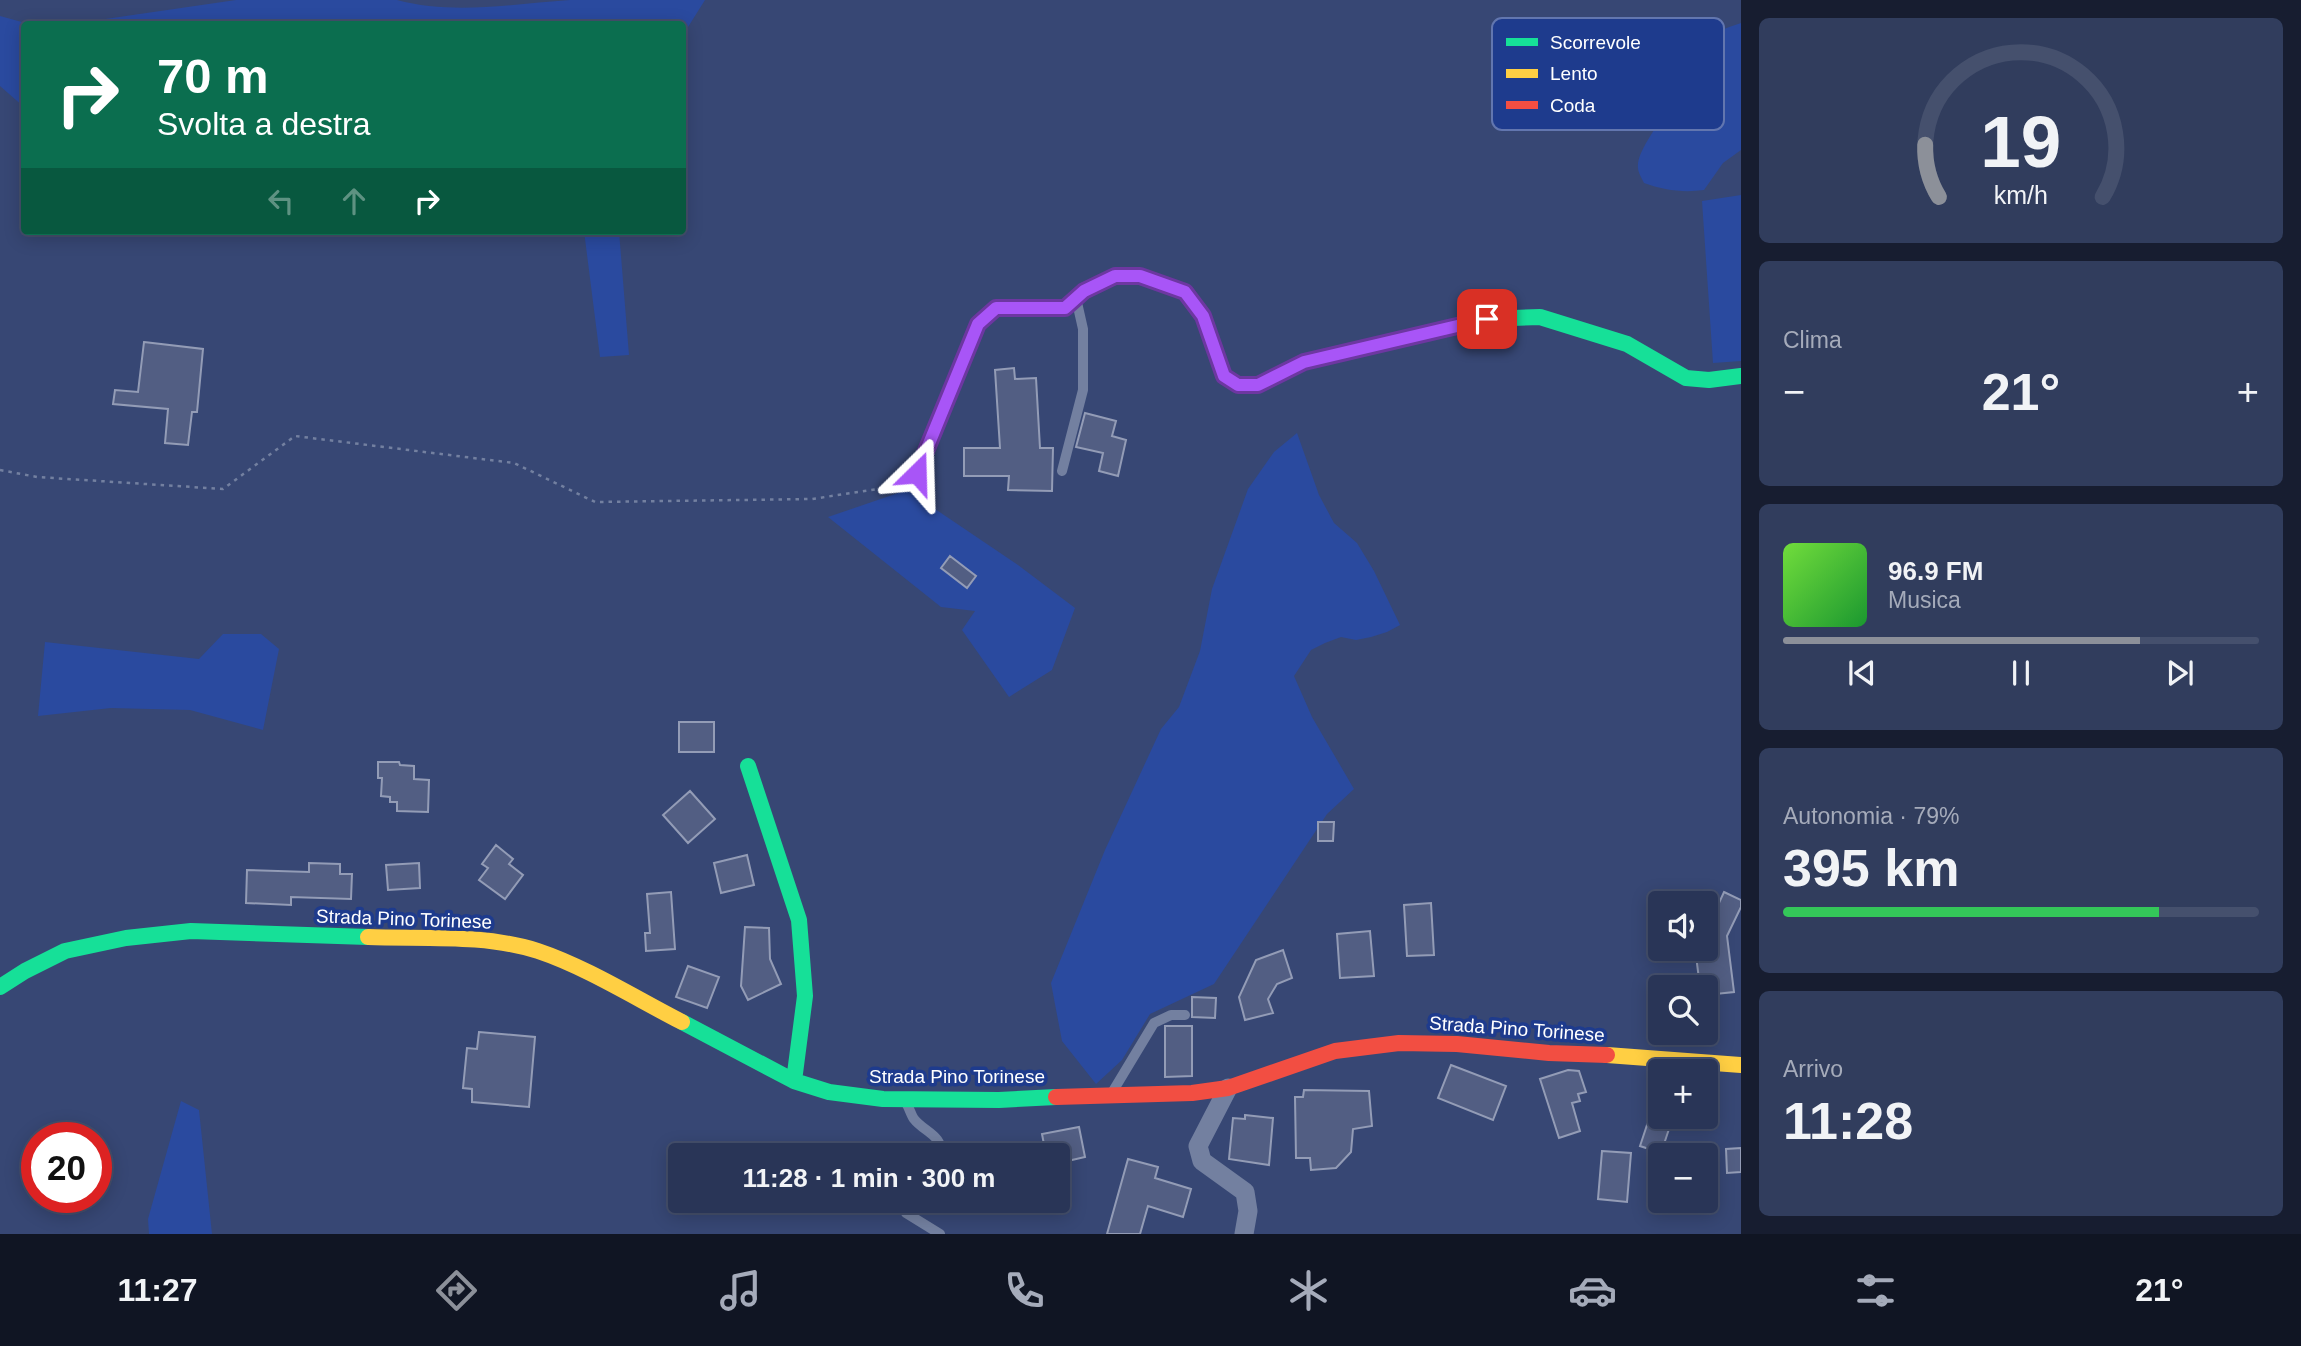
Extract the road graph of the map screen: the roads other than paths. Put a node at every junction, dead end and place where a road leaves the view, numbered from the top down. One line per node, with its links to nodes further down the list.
1 (1115, 276): 2 (lane); 3 (street)
2 (1076, 298): 4 (lane); 5 (lane)
3 (1741, 376)
4 (1062, 471)
5 (917, 473)
6 (748, 766): 10 (street)
7 (0, 987): 10 (street, Strada Pino Torinese)
8 (1185, 1015): 12 (lane)
9 (1741, 1065): 11 (street, Strada Pino Torinese)
10 (794, 1081): 13 (street, Strada Pino Torinese)
11 (1228, 1088): 12 (street, Strada Pino Torinese); 17 (street)
12 (1111, 1094): 13 (street, Strada Pino Torinese)
13 (905, 1099): 14 (lane)
14 (938, 1143)
15 (906, 1213): 16 (lane)
16 (940, 1234)
17 (1244, 1234)

